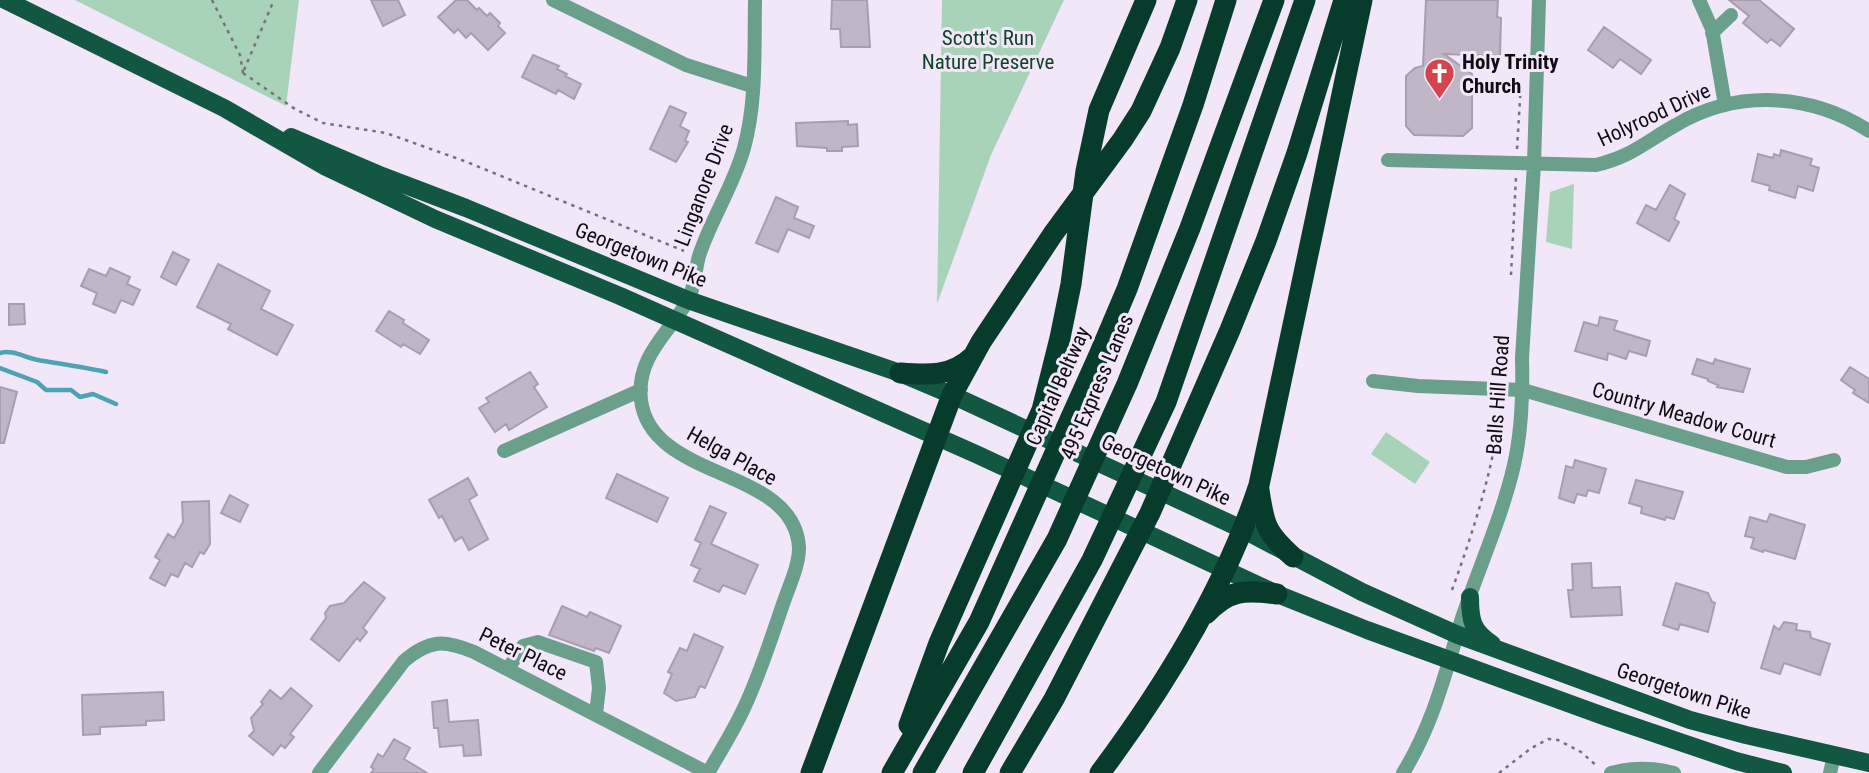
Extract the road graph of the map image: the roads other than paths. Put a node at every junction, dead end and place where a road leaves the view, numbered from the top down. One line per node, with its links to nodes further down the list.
1 (5, 0): 17 (main road, Georgetown Pike)
2 (553, 0): 15 (street)
3 (755, 0): 15 (street, Linganore Drive)
4 (1146, 0): 49 (highway)
5 (1187, 0): 23 (highway)
6 (1226, 0): 49 (highway, Capital Beltway)
7 (1275, 0): 50 (highway, 495 Express Lanes)
8 (1305, 0): 51 (highway)
9 (1344, 0): 52 (highway)
10 (1363, 0): 32 (highway)
11 (1539, 0): 20 (street, Balls Hill Road)
12 (1699, 0): 14 (street)
13 (1731, 15): 14 (street)
14 (1712, 33): 16 (street)
15 (752, 86): 21 (street, Linganore Drive)
16 (1724, 105): 18 (street, Holyrood Drive); 20 (street, Holyrood Drive)
17 (253, 124): 21 (main road, Georgetown Pike); 22 (main road, Georgetown Pike)
18 (1869, 131)
19 (1388, 160): 20 (street, Holyrood Drive)
20 (1534, 164): 27 (street, Balls Hill Road)
21 (688, 300): 22 (street, Helga Place); 24 (main road, Georgetown Pike)
22 (674, 320): 26 (street, Helga Place); 29 (main road, Georgetown Pike)
23 (974, 356): 24 (highway); 28 (highway)
24 (900, 373): 28 (main road, Georgetown Pike)
25 (1373, 381): 27 (street, Country Meadow Court)
26 (641, 390): 30 (street); 47 (street, Helga Place)
27 (1522, 390): 31 (street, Country Meadow Court); 37 (street, Balls Hill Road)
28 (952, 395): 29 (highway); 33 (main road, Georgetown Pike)
29 (937, 437): 35 (main road, Georgetown Pike); 48 (highway)
30 (504, 451)
31 (1835, 460)
32 (1258, 485): 33 (highway); 34 (highway)
33 (1244, 530): 34 (main road, Georgetown Pike); 35 (highway)
34 (1293, 557): 39 (main road, Georgetown Pike)
35 (1224, 569): 36 (main road, Georgetown Pike); 38 (highway)
36 (1277, 594): 38 (highway); 41 (main road, Georgetown Pike)
37 (1470, 597): 39 (street, Balls Hill Road); 40 (main road)
38 (1195, 626): 53 (highway)
39 (1458, 635): 40 (main road, Georgetown Pike); 41 (street, Balls Hill Road)
40 (1509, 655): 45 (main road, Georgetown Pike)
41 (1450, 661): 54 (street, Balls Hill Road); 57 (main road, Georgetown Pike)
42 (508, 669): 43 (street, Peter Place); 43 (street); 46 (street, Peter Place)
43 (596, 714): 47 (street, Peter Place)
44 (1869, 763): 45 (main road, Georgetown Pike)
45 (1832, 764)
46 (320, 773)
47 (708, 773)
48 (811, 773)
49 (892, 773)
50 (923, 773)
51 (973, 773)
52 (1010, 773)
53 (1100, 773)
54 (1403, 773)
55 (1611, 773): 56 (street)
56 (1674, 773)
57 (1783, 773)

